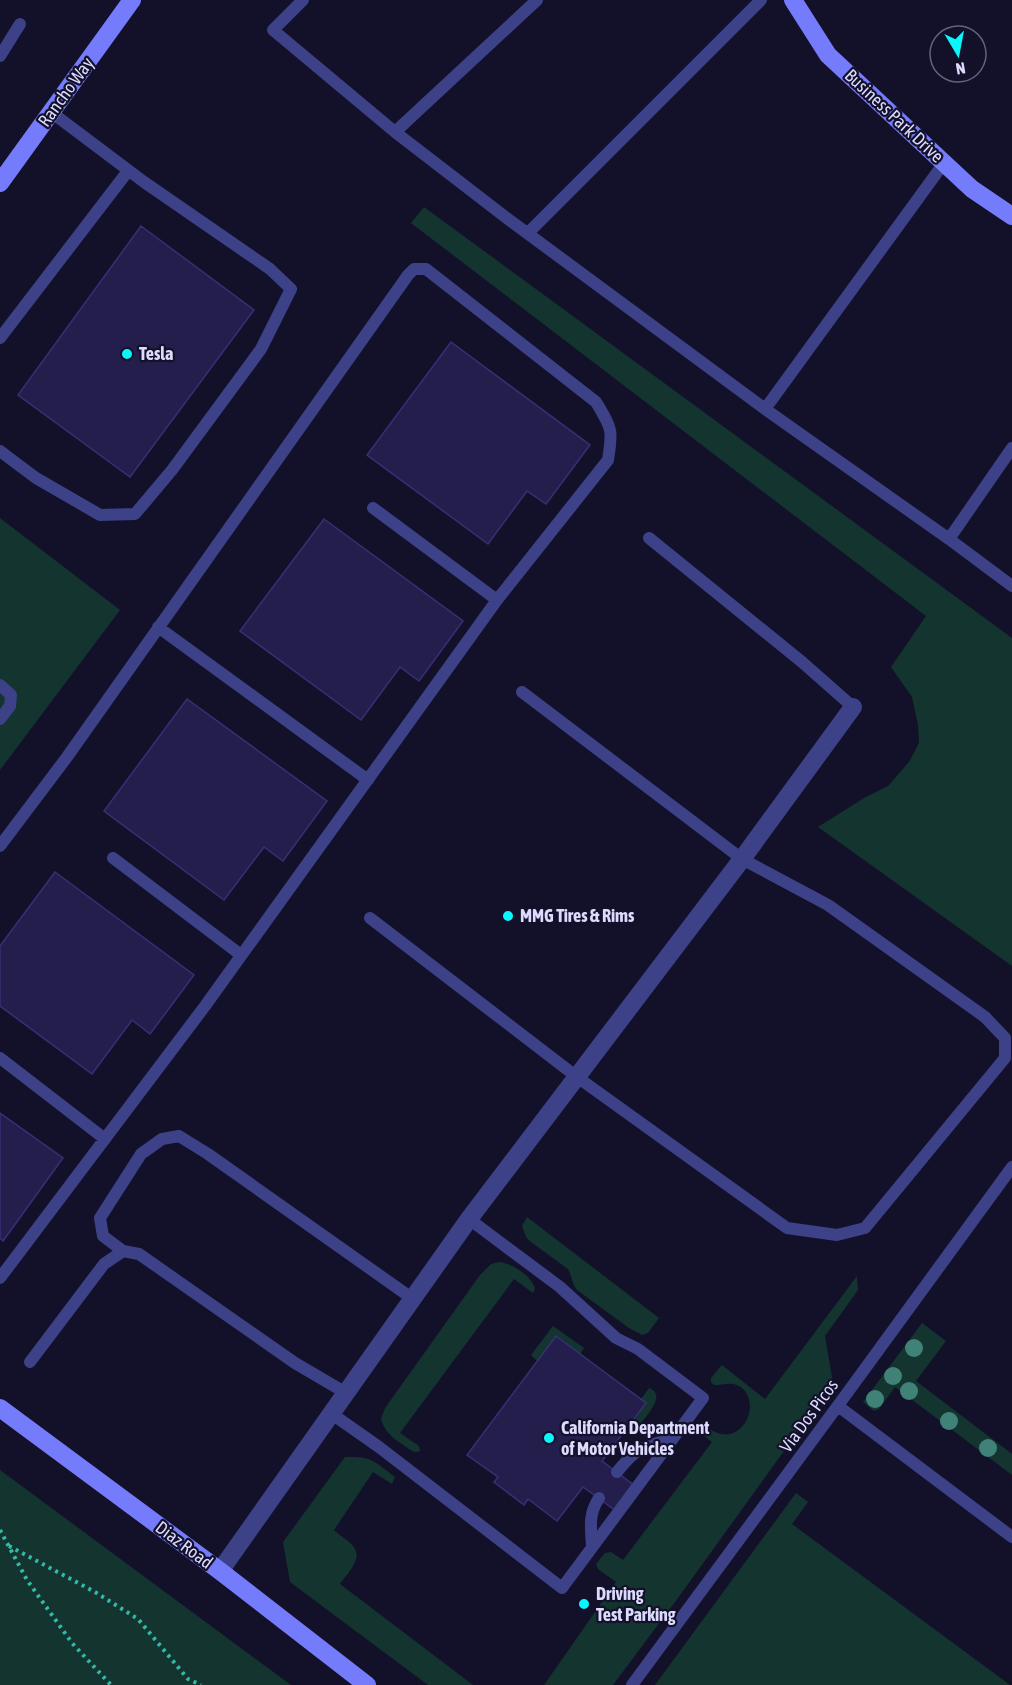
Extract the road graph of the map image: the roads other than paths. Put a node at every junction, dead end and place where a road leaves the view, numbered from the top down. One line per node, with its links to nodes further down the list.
1 (132, 0): 8 (street, Rancho Way)
2 (303, 0): 9 (lane)
3 (537, 0): 9 (lane)
4 (761, 0): 14 (lane)
5 (793, 0): 10 (street, Business Park Drive)
6 (20, 24): 7 (lane)
7 (0, 56)
8 (51, 112): 11 (lane); 12 (street, Rancho Way)
9 (394, 132): 14 (lane)
10 (944, 164): 13 (street, Business Park Drive); 16 (lane)
11 (128, 171): 15 (lane); 18 (lane)
12 (0, 183)
13 (1012, 216)
14 (528, 233): 16 (lane)
15 (0, 338)
16 (765, 409): 21 (lane)
17 (1012, 448): 21 (lane)
18 (0, 451)
19 (373, 508): 23 (lane)
20 (649, 538): 27 (lane)
21 (949, 539): 22 (lane)
22 (1012, 586)
23 (497, 600): 24 (lane); 29 (lane)
24 (158, 627): 29 (lane); 30 (lane)
25 (0, 685): 28 (lane)
26 (522, 692): 32 (lane)
27 (853, 707): 32 (street)
28 (0, 719)
29 (368, 780): 34 (lane)
30 (0, 846)
31 (113, 858): 34 (lane)
32 (742, 859): 36 (street); 36 (lane)
33 (370, 918): 36 (lane)
34 (241, 955): 37 (lane)
35 (0, 1058): 37 (lane)
36 (577, 1077): 39 (street)
37 (105, 1139): 41 (lane)
38 (1012, 1167): 45 (lane, Via Dos Picos)
39 (470, 1219): 42 (street); 48 (lane)
40 (123, 1251): 42 (lane); 43 (lane); 44 (lane)
41 (0, 1278)
42 (413, 1299): 44 (street)
43 (30, 1362)
44 (346, 1393): 47 (street)
45 (838, 1406): 51 (lane); 55 (lane, Via Dos Picos)
46 (0, 1408): 53 (street, Diaz Road)
47 (332, 1414): 52 (lane); 53 (street)
48 (672, 1439): 49 (lane); 52 (lane)
49 (617, 1472)
50 (598, 1498): 52 (lane)
51 (1012, 1537)
52 (592, 1546)
53 (220, 1571): 54 (street, Diaz Road)
54 (367, 1685)
55 (632, 1685)

